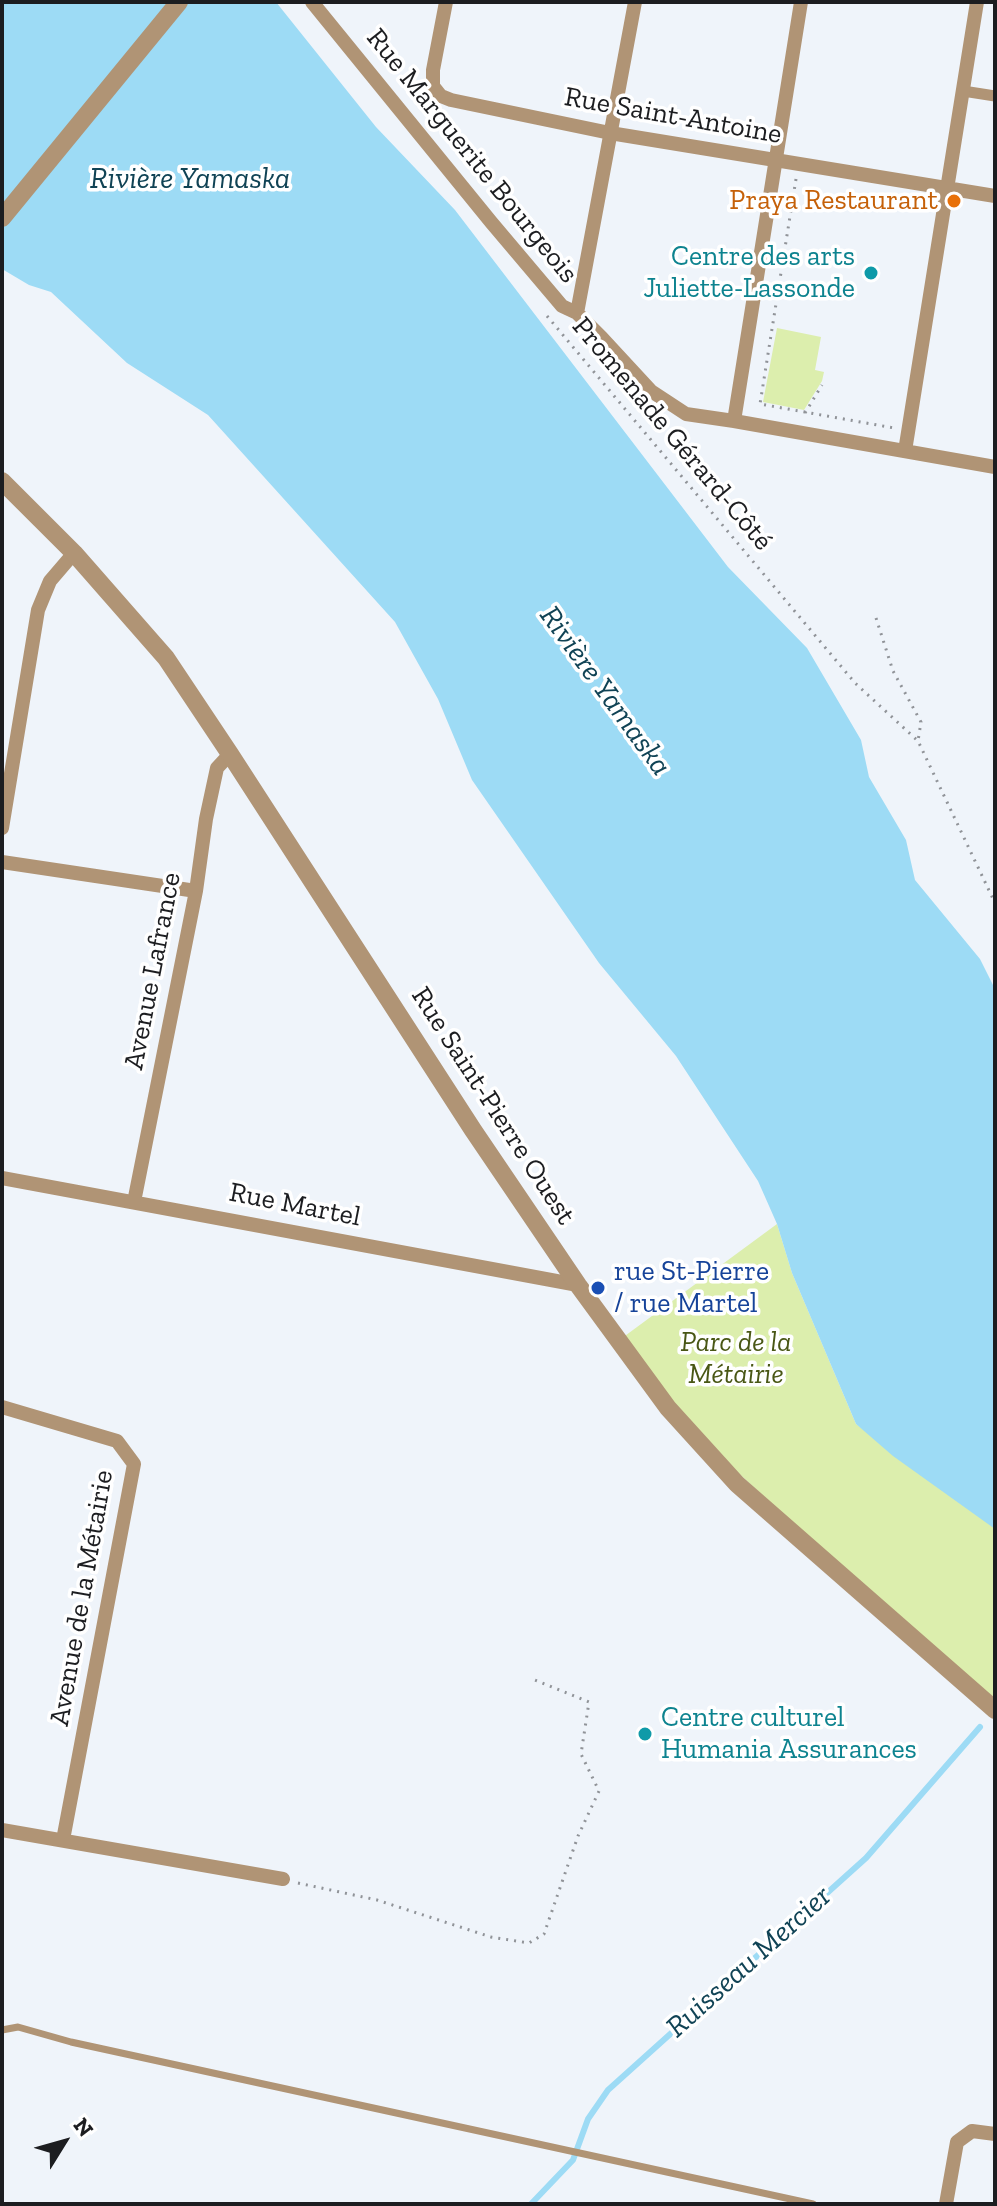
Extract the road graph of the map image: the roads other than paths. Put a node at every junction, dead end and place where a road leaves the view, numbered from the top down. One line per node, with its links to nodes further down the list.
1 (179, 2): 13 (street)
2 (312, 2): 14 (street, Rue Marguerite Bourgeois)
3 (446, 2): 9 (street, Rue Saint-Antoine)
4 (635, 2): 9 (street)
5 (801, 2): 10 (street)
6 (977, 2): 7 (street)
7 (963, 91): 8 (street); 11 (street)
8 (995, 96)
9 (610, 133): 10 (street, Rue Saint-Antoine); 14 (street)
10 (776, 160): 11 (street, Rue Saint-Antoine); 15 (street)
11 (947, 188): 12 (street, Rue Saint-Antoine); 16 (street)
12 (995, 196)
13 (2, 218)
14 (577, 313): 15 (street, Rue Marguerite Bourgeois)
15 (734, 421): 16 (street, Rue Marguerite Bourgeois)
16 (905, 451): 17 (street, Rue Marguerite Bourgeois)
17 (995, 467)
18 (2, 481): 19 (street, Rue Saint-Pierre Ouest)
19 (74, 553): 20 (street, Rue Saint-Pierre Ouest); 21 (street)
20 (230, 754): 23 (street, Avenue Lafrance); 26 (street, Rue Saint-Pierre Ouest)
21 (2, 828)
22 (2, 862): 23 (street)
23 (196, 891): 25 (street, Avenue Lafrance)
24 (2, 1178): 25 (street, Rue Martel)
25 (134, 1202): 26 (street, Rue Martel)
26 (578, 1285): 28 (street, Rue Saint-Pierre Ouest)
27 (2, 1407): 30 (street, Avenue de la Métairie)
28 (995, 1710)
29 (2, 1830): 30 (street)
30 (63, 1840): 31 (street)
31 (283, 1879)
32 (2, 2030): 34 (lane)
33 (995, 2134): 35 (street)
34 (813, 2204)
35 (946, 2204)

